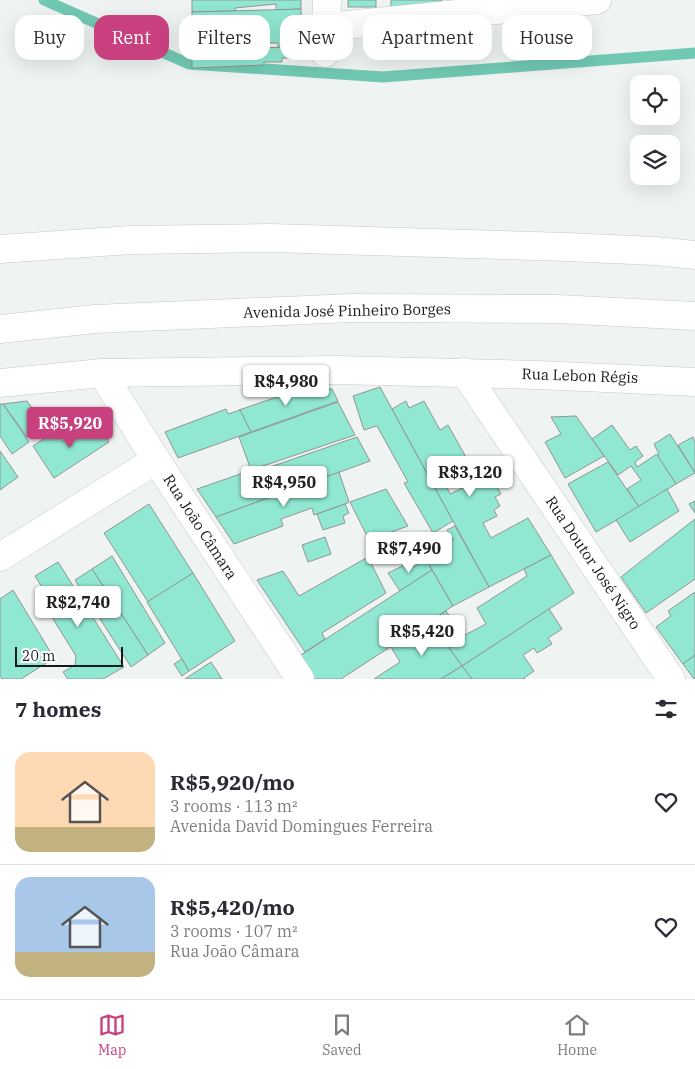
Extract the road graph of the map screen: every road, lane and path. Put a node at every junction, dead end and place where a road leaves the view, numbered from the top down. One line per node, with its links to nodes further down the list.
1 (327, 0): 2 (street)
2 (597, 0)
3 (0, 248): 4 (street)
4 (695, 255)
5 (695, 316): 6 (street, Avenida José Pinheiro Borges)
6 (0, 329)
7 (464, 372): 8 (street, Rua Lebon Régis); 9 (street, Rua Lebon Régis); 14 (street, Rua Doutor José Nigro)
8 (102, 373): 10 (street, Rua Lebon Régis); 11 (street, Rua João Câmara)
9 (695, 382)
10 (0, 383)
11 (156, 460): 12 (street); 13 (street, Rua João Câmara)
12 (0, 557)
13 (300, 679)
14 (671, 679)

